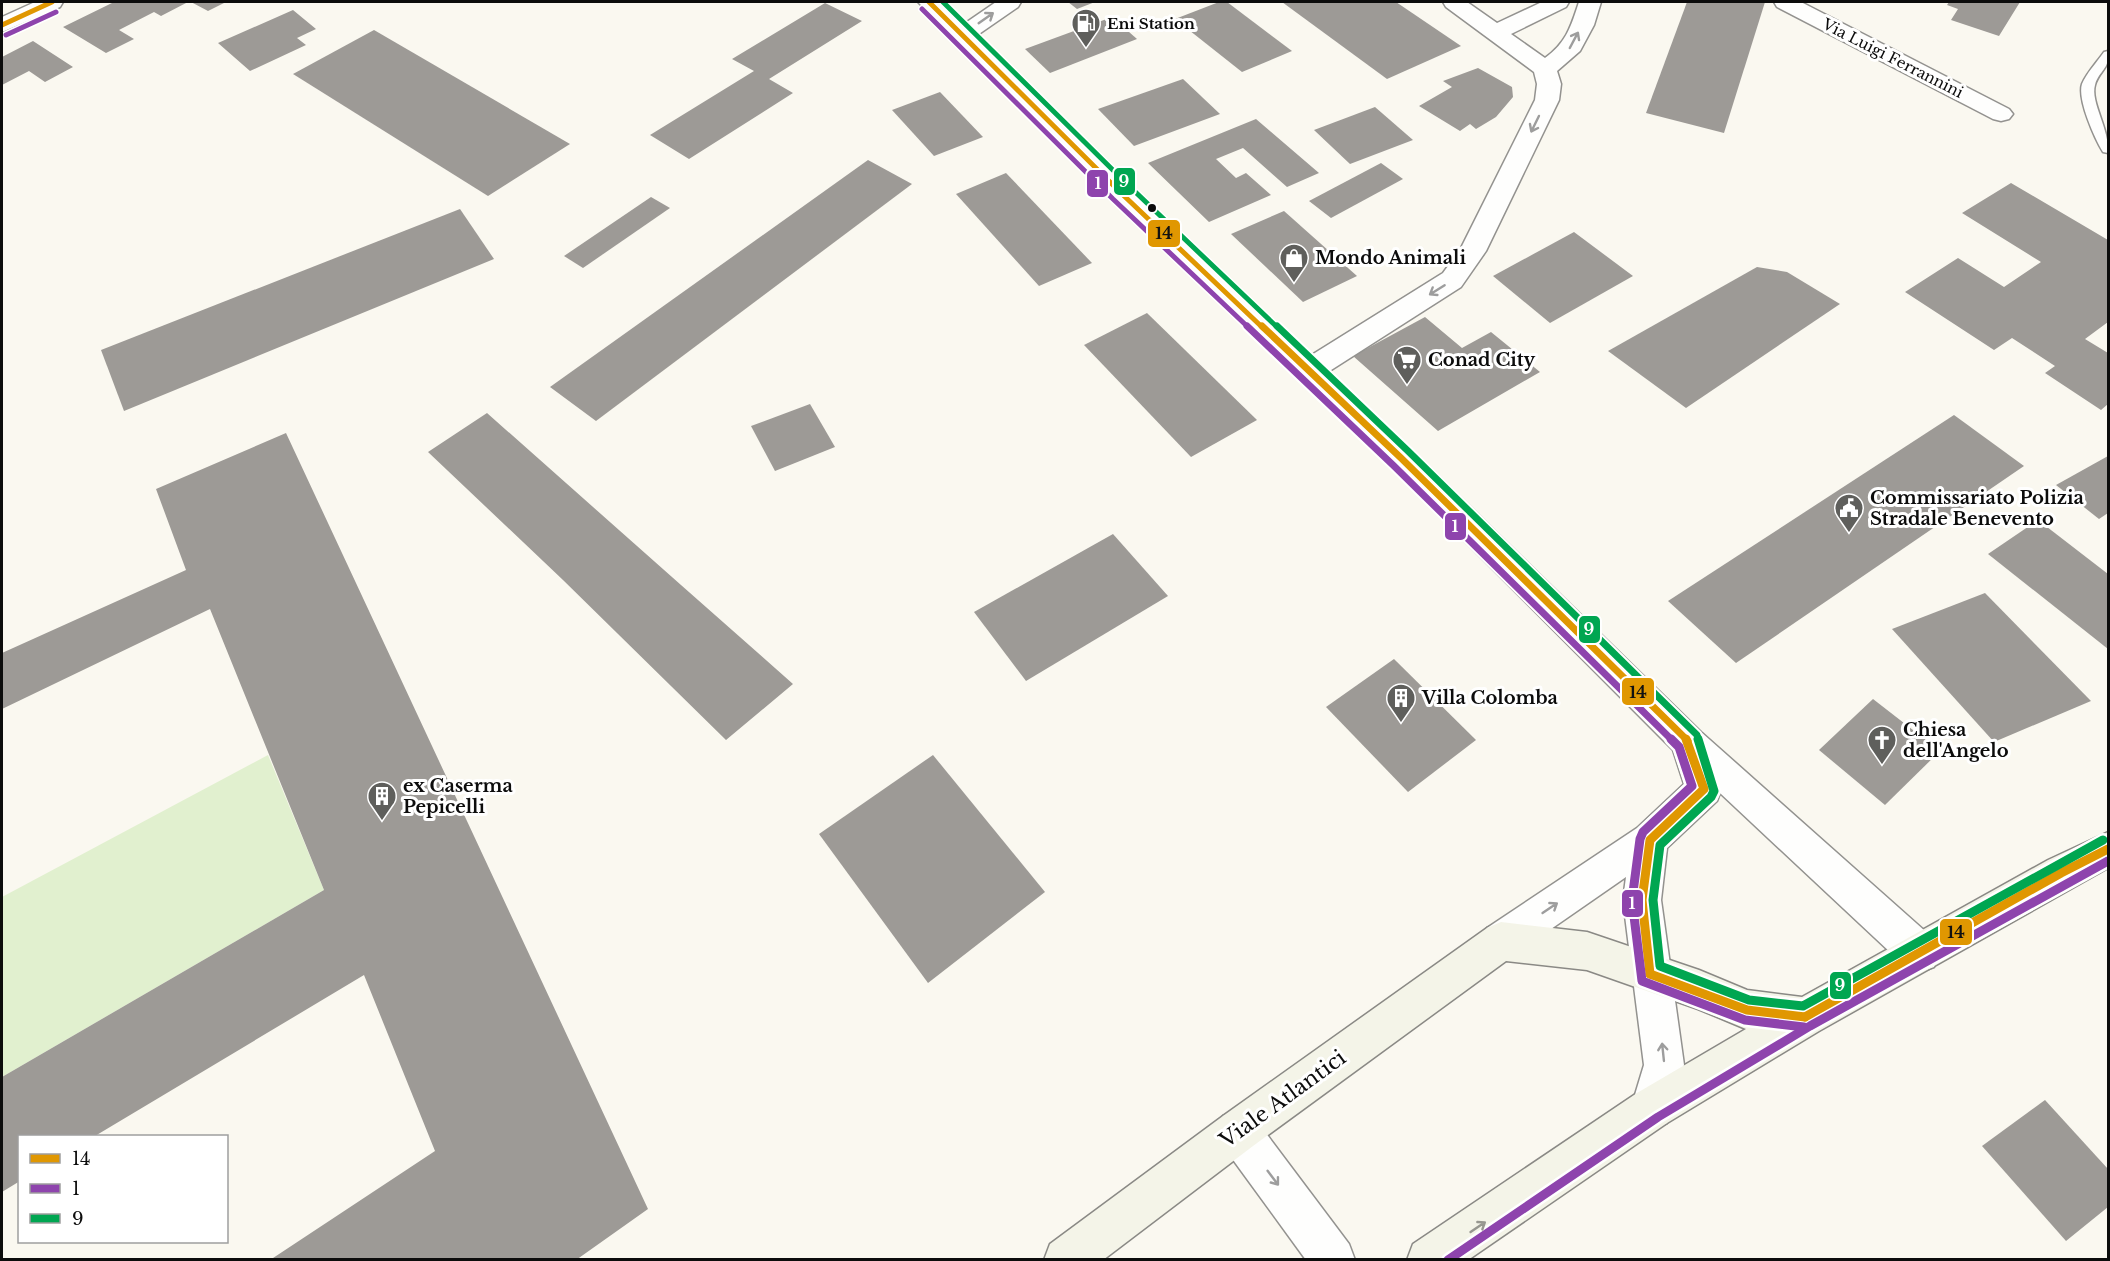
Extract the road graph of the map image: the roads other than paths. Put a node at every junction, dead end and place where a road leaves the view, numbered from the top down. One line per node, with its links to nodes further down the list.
1 (52, 2): 8 (street)
2 (929, 2): 10 (street)
3 (1010, 2): 10 (street, one-way to 3)
4 (1454, 2): 9 (street)
5 (1558, 2): 9 (street)
6 (1590, 2): 12 (street, one-way to 6)
7 (1785, 2): 13 (street, Via Luigi Ferrannini)
8 (2, 25)
9 (1497, 32): 12 (street)
10 (962, 35): 15 (street)
11 (2109, 55): 14 (lane)
12 (1545, 69): 15 (street, one-way to 15)
13 (2001, 114)
14 (2109, 149)
15 (1309, 370): 16 (street)
16 (1688, 741): 17 (street, Viale Atlantici); 20 (street)
17 (1650, 840): 19 (street, Viale Atlantici, one-way to 17); 21 (street)
18 (2109, 849): 20 (street)
19 (1501, 941): 21 (street); 24 (street, Viale Atlantici)
20 (1920, 953): 22 (street)
21 (1650, 974): 22 (street); 23 (street, one-way to 21)
22 (1805, 1017): 23 (street)
23 (1652, 1108): 27 (street, one-way to 23)
24 (1238, 1131): 25 (street, Viale Atlantici); 26 (street, one-way to 26)
25 (1066, 1260)
26 (1334, 1260)
27 (1429, 1260)

